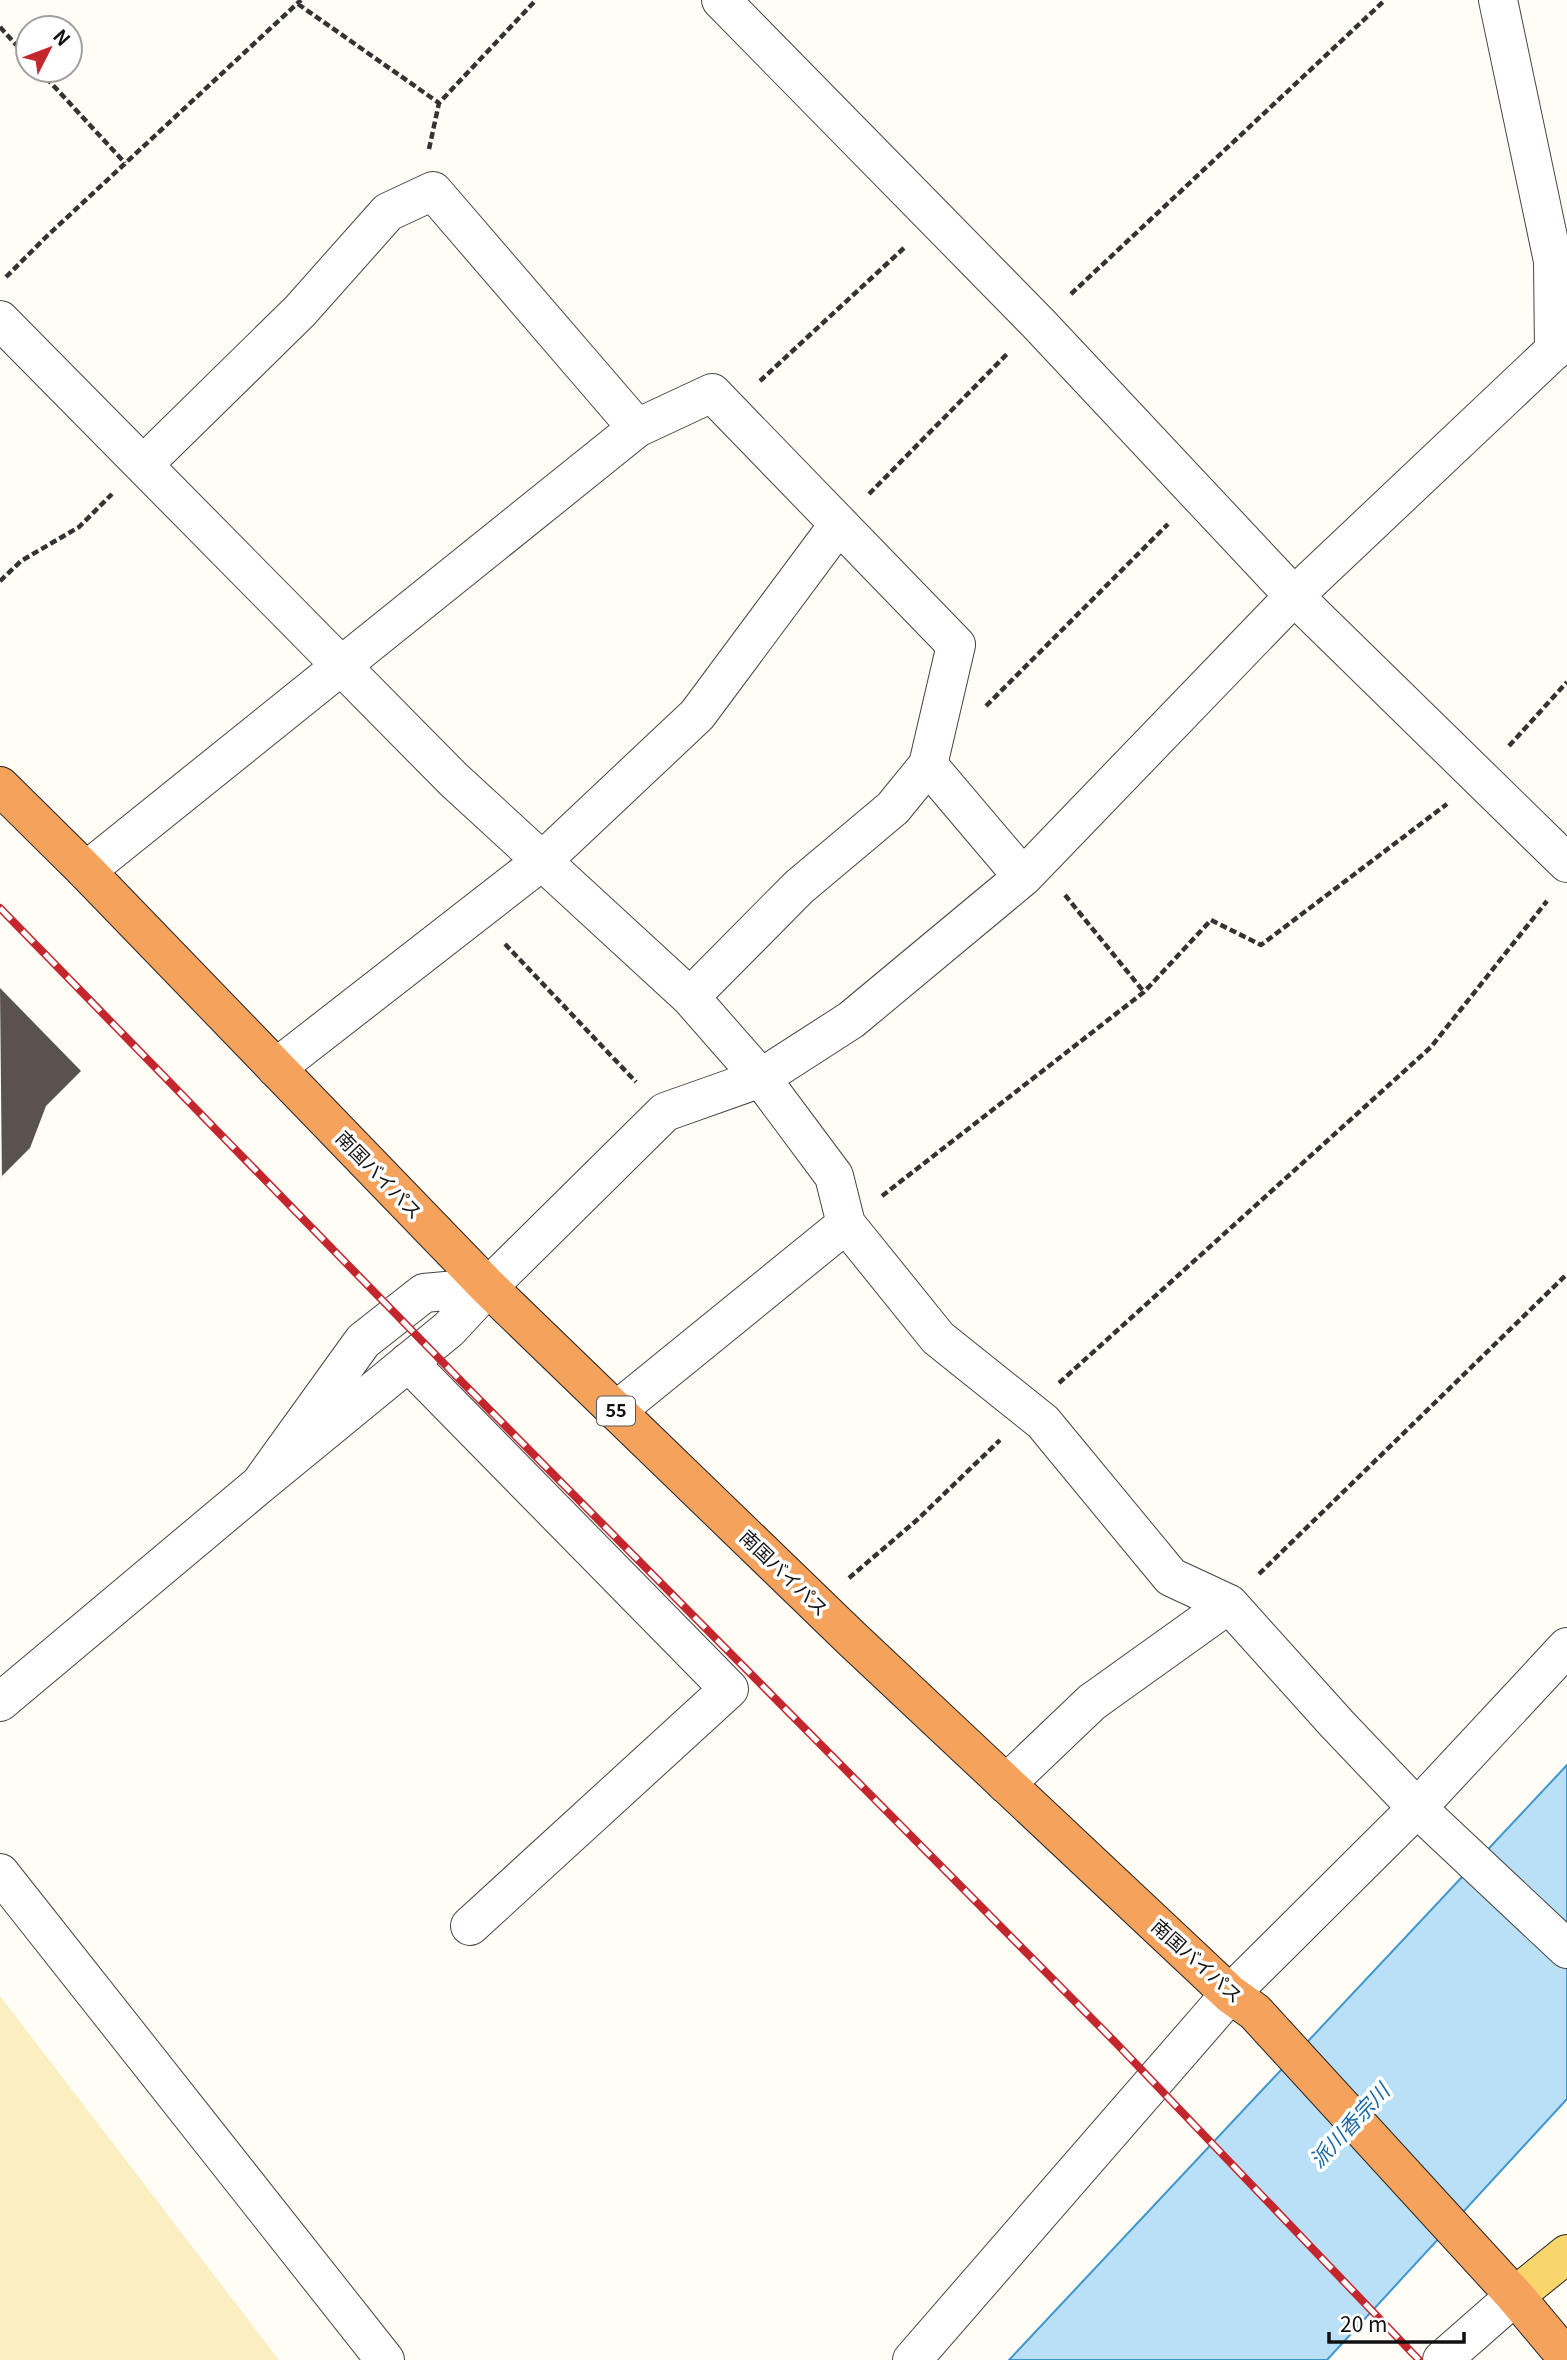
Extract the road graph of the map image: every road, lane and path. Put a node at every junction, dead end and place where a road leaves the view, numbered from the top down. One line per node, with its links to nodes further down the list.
1 (536, 0): 9 (path)
2 (721, 0): 12 (street)
3 (1385, 0): 15 (path)
4 (1498, 0): 16 (street)
5 (299, 2): 9 (path); 10 (path)
6 (0, 27): 7 (path)
7 (14, 42)
8 (52, 84): 10 (path)
9 (439, 103): 11 (path)
10 (125, 163): 13 (path)
11 (417, 198): 18 (street); 19 (street)
12 (936, 219): 15 (street); 17 (path)
13 (0, 283)
14 (0, 320): 19 (street)
15 (1038, 324): 20 (street); 21 (path)
16 (1560, 344): 23 (street)
17 (728, 410): 18 (street); 21 (street)
18 (637, 428): 24 (street)
19 (144, 464): 22 (path); 24 (street)
20 (1198, 494): 23 (street); 26 (path)
21 (839, 524): 27 (street); 30 (street)
22 (0, 581)
23 (1294, 596): 28 (street); 32 (street)
24 (339, 665): 30 (street); 33 (street)
25 (1567, 682): 28 (path)
26 (986, 707)
27 (928, 765): 32 (street); 37 (street)
28 (1480, 779): 31 (street); 36 (path)
29 (0, 786): 33 (highway, 南国バイパス / 55)
30 (542, 861): 35 (street); 37 (street)
31 (1567, 863)
32 (1031, 869): 36 (path); 39 (street)
33 (86, 871): 38 (highway, 南国バイパス / 55)
34 (1550, 897): 46 (path)
35 (475, 913): 38 (street); 40 (path)
36 (1144, 992): 41 (path)
37 (690, 997): 39 (street)
38 (276, 1068): 43 (highway, 南国バイパス / 55)
39 (761, 1078): 40 (street); 41 (street)
40 (665, 1112): 43 (street)
41 (846, 1224): 45 (street); 46 (street)
42 (1567, 1274): 48 (path)
43 (488, 1287): 44 (street); 45 (highway, 南国バイパス / 55); 47 (street)
44 (408, 1362): 47 (street); 55 (street)
45 (616, 1411): 49 (highway, 南国バイパス / 55)
46 (1029, 1411): 48 (street); 49 (path)
47 (260, 1484): 51 (street)
48 (1229, 1604): 52 (street); 53 (street)
49 (818, 1605): 52 (highway, 南国バイパス / 55)
50 (1567, 1647): 53 (street)
51 (0, 1702)
52 (1006, 1784): 57 (highway, 南国バイパス / 55)
53 (1425, 1814): 56 (street); 57 (street)
54 (0, 1872): 61 (street)
55 (470, 1926)
56 (1567, 1948)
57 (1242, 2003): 59 (highway, 南国バイパス / 55); 62 (street)
58 (1567, 2254): 59 (main road)
59 (1516, 2297): 60 (highway, 南国バイパス / 55); 63 (street)
60 (1567, 2358)
61 (385, 2360)
62 (912, 2360)
63 (1442, 2360)

